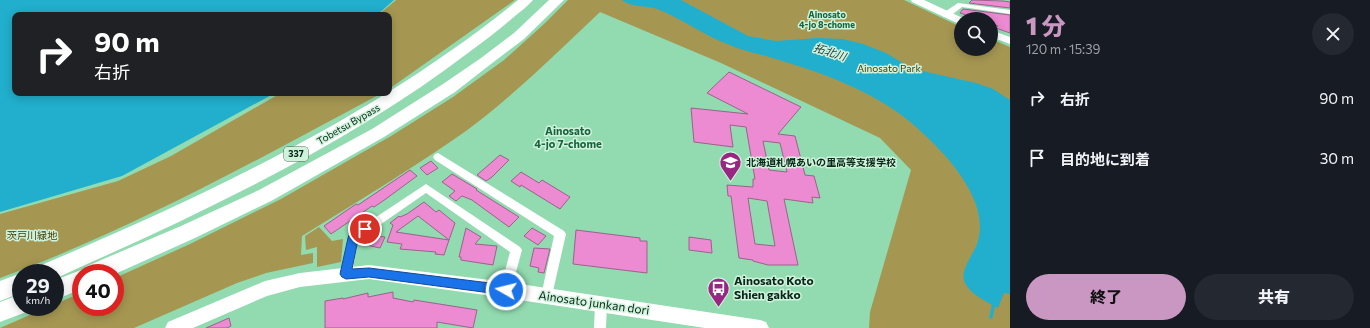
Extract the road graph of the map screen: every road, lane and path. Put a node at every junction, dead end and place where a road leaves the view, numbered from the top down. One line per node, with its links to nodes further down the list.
1 (526, 0): 11 (highway, Tobetsu Bypass / 337)
2 (556, 0): 10 (highway, 337)
3 (916, 0): 5 (street)
4 (1010, 12): 5 (street)
5 (946, 15): 6 (street)
6 (954, 18)
7 (998, 36): 8 (street)
8 (1010, 41)
9 (438, 157): 16 (street)
10 (115, 264)
11 (64, 265)
12 (346, 274): 14 (street, Ainosato junkan dori); 14 (street); 20 (street, Ainosato junkan dori)
13 (12, 286): 15 (highway)
14 (506, 290): 16 (street, Ainosato junkan dori)
15 (0, 291)
16 (548, 296): 17 (street, Ainosato junkan dori)
17 (601, 304): 21 (street); 22 (street, Ainosato junkan dori)
18 (12, 307): 19 (highway)
19 (0, 312)
20 (174, 328)
21 (600, 328)
22 (760, 328)

